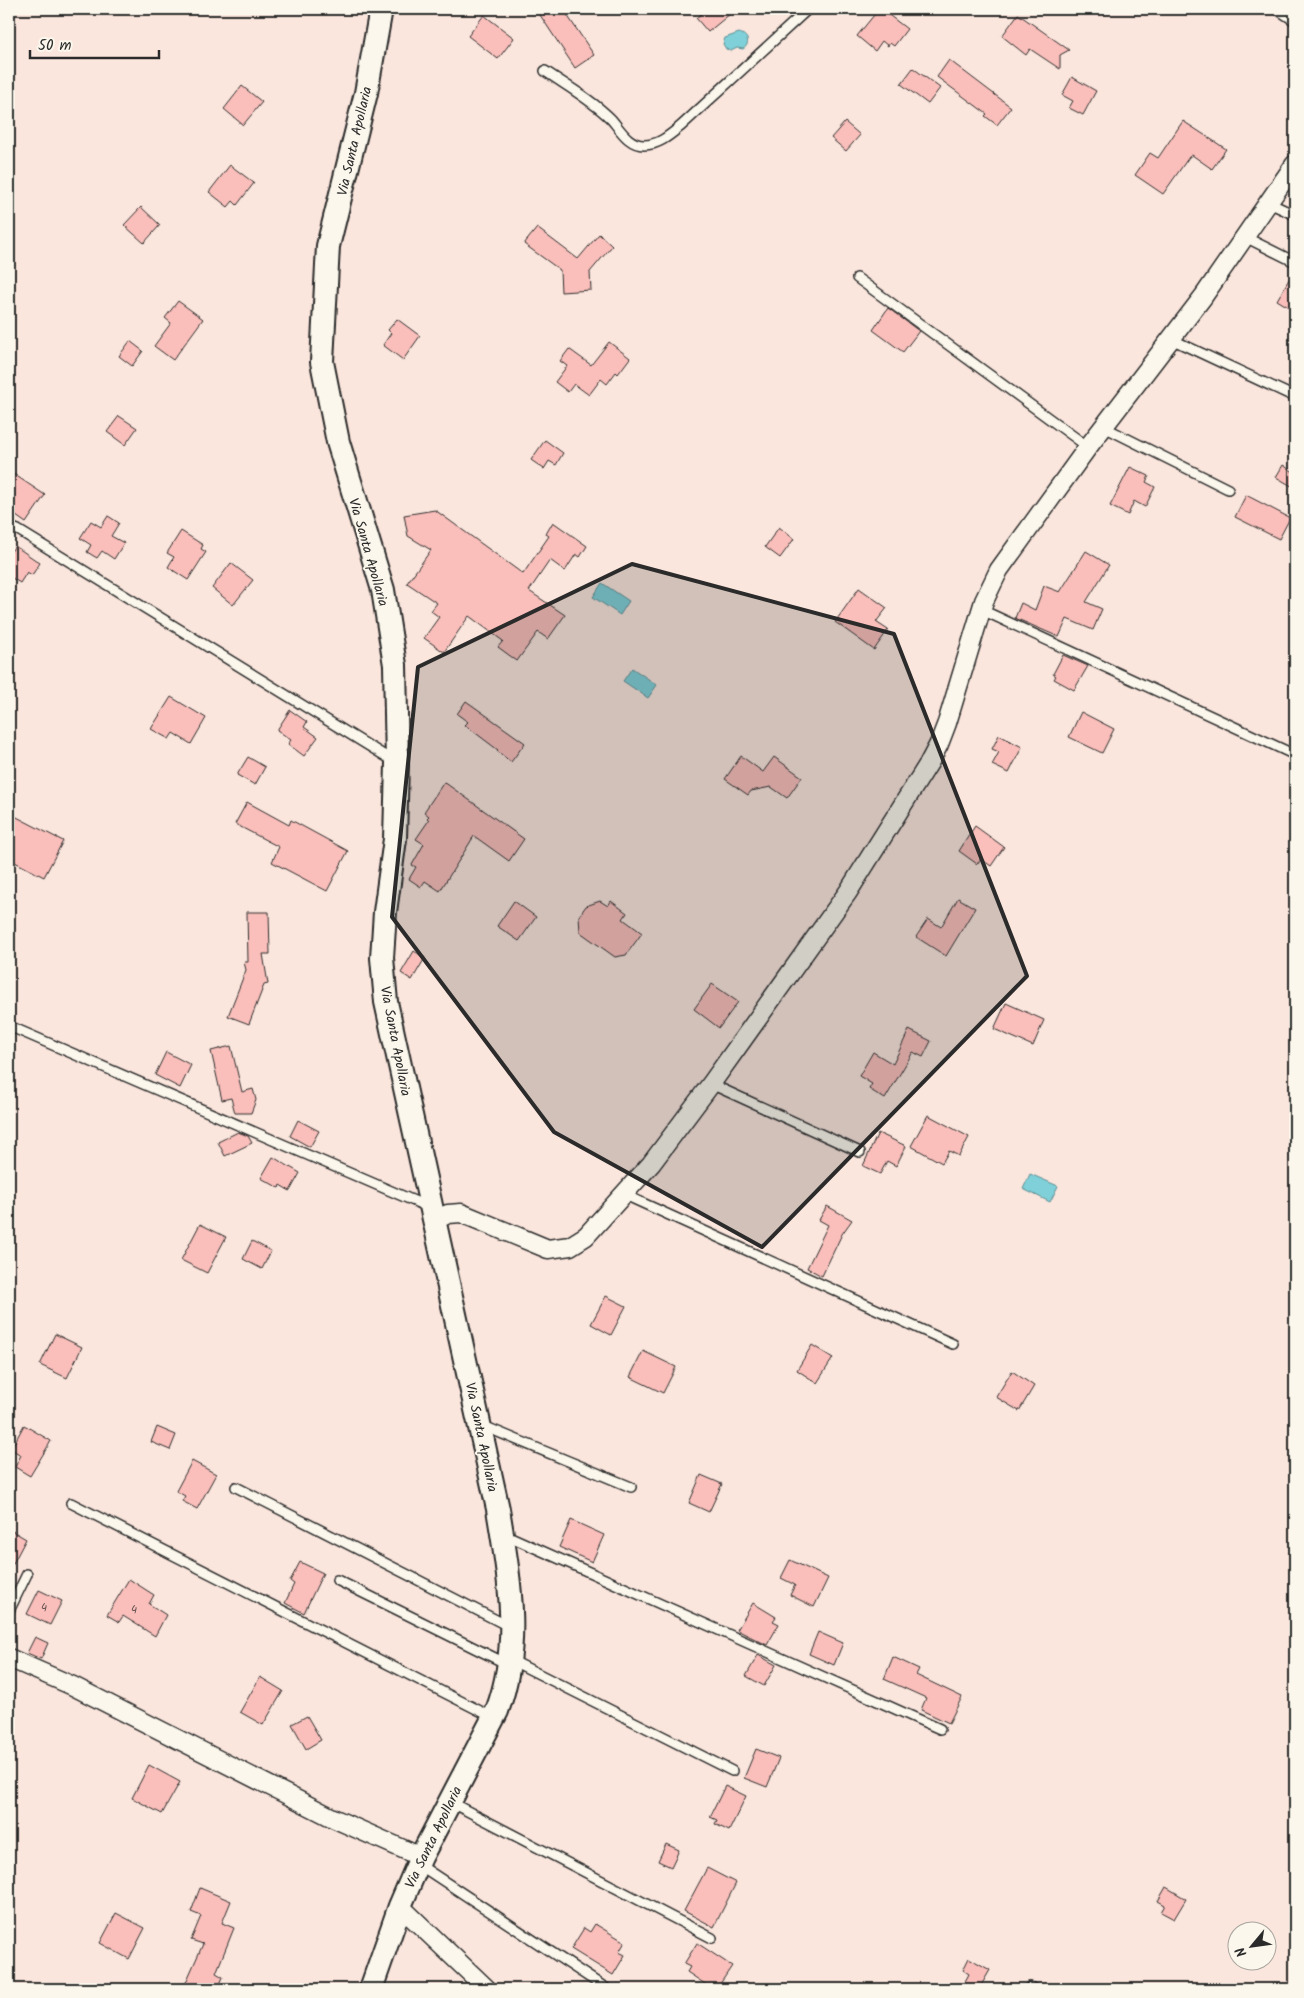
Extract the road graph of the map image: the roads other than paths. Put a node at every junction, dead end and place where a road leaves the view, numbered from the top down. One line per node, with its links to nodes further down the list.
1 (381, 9): 20 (street, Via Santa Apollaria)
2 (808, 9): 5 (lane)
3 (1277, 9): 4 (lane)
4 (1295, 21)
5 (545, 71)
6 (1295, 164): 7 (street)
7 (1269, 203): 8 (lane); 9 (street)
8 (1295, 215)
9 (1245, 236): 10 (lane); 12 (street)
10 (1295, 262)
11 (857, 278): 15 (lane)
12 (1170, 340): 13 (lane); 14 (street)
13 (1295, 397)
14 (1104, 427): 15 (street); 16 (lane)
15 (1088, 448): 18 (street)
16 (1228, 489)
17 (9, 528): 20 (lane)
18 (982, 610): 19 (lane); 22 (street)
19 (1295, 755)
20 (397, 763): 25 (street, Via Santa Apollaria)
21 (9, 1026): 25 (lane)
22 (711, 1084): 23 (lane); 24 (street)
23 (860, 1152)
24 (625, 1195): 25 (street); 26 (lane)
25 (434, 1215): 27 (street, Via Santa Apollaria)
26 (953, 1344)
27 (479, 1424): 29 (lane); 31 (street, Via Santa Apollaria)
28 (236, 1487): 35 (lane)
29 (631, 1487)
30 (71, 1503): 38 (lane)
31 (502, 1533): 35 (street, Via Santa Apollaria); 39 (lane)
32 (27, 1574): 34 (lane)
33 (337, 1580): 37 (lane)
34 (9, 1611)
35 (512, 1628): 37 (street, Via Santa Apollaria)
36 (9, 1658): 42 (street)
37 (510, 1663): 38 (street, Via Santa Apollaria); 40 (lane)
38 (494, 1718): 41 (street, Via Santa Apollaria)
39 (940, 1729)
40 (732, 1770)
41 (448, 1801): 42 (street, Via Santa Apollaria); 44 (lane)
42 (419, 1861): 43 (street, Via Santa Apollaria); 47 (lane)
43 (400, 1906): 45 (street, Via Santa Apollaria); 46 (street)
44 (712, 1938)
45 (370, 1989)
46 (487, 1989)
47 (607, 1989)

